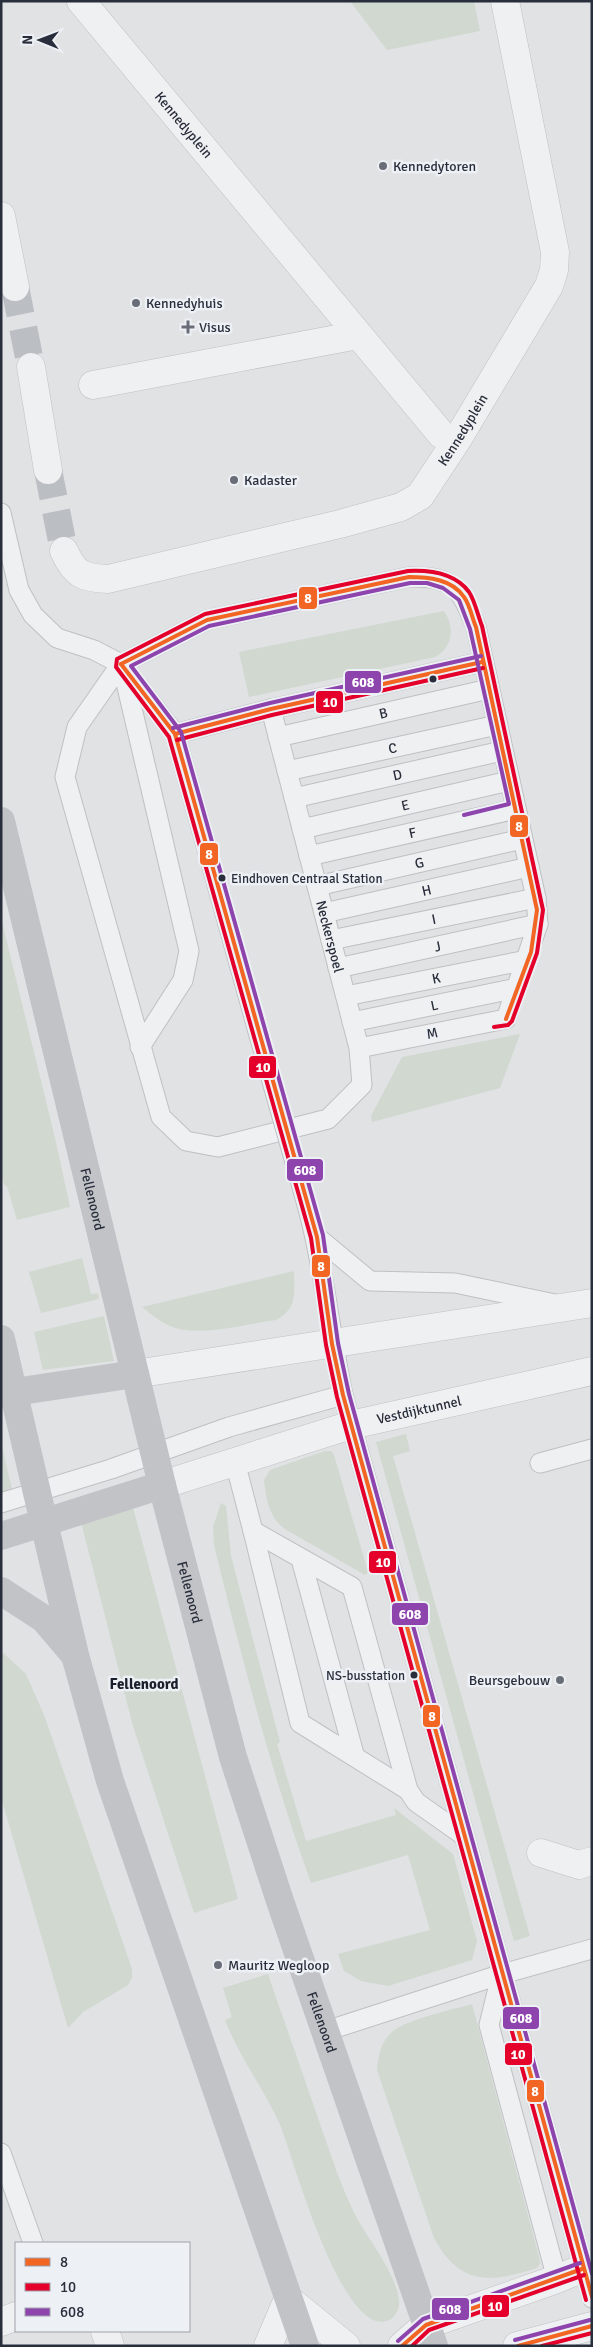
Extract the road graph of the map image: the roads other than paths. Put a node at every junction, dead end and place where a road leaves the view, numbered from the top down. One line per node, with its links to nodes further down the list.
1 (81, 1): 5 (street, Kennedyplein)
2 (505, 1): 11 (street, Kennedyplein)
3 (1, 216): 4 (street)
4 (16, 287)
5 (358, 335): 7 (street); 8 (street, Kennedyplein)
6 (31, 367): 9 (street)
7 (93, 385)
8 (441, 434)
9 (48, 470)
10 (1, 513): 13 (lane)
11 (64, 551)
12 (482, 662): 13 (lane, Neckerspoel); 14 (lane, Neckerspoel); 15 (lane)
13 (121, 664): 17 (lane); 40 (lane); 40 (lane, Neckerspoel)
14 (489, 688): 16 (lane, Neckerspoel); 18 (lane, B)
15 (271, 709): 17 (lane); 18 (lane, Neckerspoel)
16 (497, 725): 19 (lane, Neckerspoel); 20 (lane, C)
17 (175, 734): 42 (lane, bridge)
18 (278, 737): 20 (lane, Neckerspoel)
19 (502, 751): 21 (lane, Neckerspoel); 22 (lane, D)
20 (287, 771): 22 (lane, Neckerspoel)
21 (509, 781): 23 (lane, Neckerspoel); 25 (lane, E)
22 (294, 798): 25 (lane, Neckerspoel)
23 (516, 809): 26 (lane, Neckerspoel); 27 (lane, F)
24 (1, 821): 48 (main road, Fellenoord)
25 (302, 829): 27 (lane, Neckerspoel)
26 (522, 839): 28 (lane, Neckerspoel); 29 (lane, G)
27 (309, 856): 29 (lane, Neckerspoel)
28 (529, 867): 30 (lane, Neckerspoel); 31 (lane, H)
29 (317, 886): 31 (lane, Neckerspoel)
30 (536, 898): 32 (lane, Neckerspoel); 33 (lane, I)
31 (324, 913): 33 (lane, Neckerspoel)
32 (538, 924): 34 (lane, Neckerspoel); 35 (lane, J)
33 (331, 940): 35 (lane, Neckerspoel)
34 (527, 960): 36 (lane, Neckerspoel); 37 (lane, K)
35 (338, 968): 37 (lane, Neckerspoel)
36 (517, 988): 38 (lane, Neckerspoel); 39 (lane, L)
37 (346, 996): 39 (lane, Neckerspoel)
38 (506, 1018): 41 (lane, M)
39 (352, 1022): 41 (lane, Neckerspoel)
40 (140, 1047): 41 (lane, Neckerspoel)
41 (359, 1048)
42 (317, 1237): 44 (lane); 46 (lane)
43 (592, 1303): 44 (street)
44 (562, 1306): 46 (street)
45 (1, 1339): 49 (main road)
46 (332, 1344): 48 (street); 50 (lane)
47 (592, 1371): 51 (street, Vestdijktunnel)
48 (135, 1374): 49 (main road); 53 (main road, Fellenoord)
49 (8, 1394): 57 (main road)
50 (343, 1395): 51 (lane); 53 (lane)
51 (351, 1425): 54 (street, Vestdijktunnel); 67 (lane)
52 (592, 1449): 55 (lane)
53 (155, 1454): 56 (main road, Fellenoord); 57 (lane)
54 (235, 1462): 56 (street, Vestdijktunnel); 60 (lane)
55 (540, 1463)
56 (162, 1485): 59 (main road); 72 (main road, Fellenoord)
57 (37, 1493): 58 (lane); 59 (main road)
58 (1, 1503)
59 (44, 1524): 61 (main road); 64 (main road)
60 (253, 1531): 62 (lane); 65 (lane)
61 (1, 1536)
62 (301, 1559): 65 (lane); 66 (lane)
63 (1, 1591): 64 (main road)
64 (74, 1654): 78 (main road)
65 (354, 1754): 66 (lane)
66 (408, 1790): 67 (lane)
67 (463, 1835): 71 (lane)
68 (541, 1853): 69 (street)
69 (592, 1861)
70 (591, 1950): 71 (lane)
71 (502, 1974): 72 (lane); 75 (lane); 76 (lane)
72 (326, 2032): 83 (main road, Fellenoord)
73 (1, 2153): 74 (lane)
74 (33, 2242)
75 (589, 2267): 76 (street); 77 (lane)
76 (557, 2279): 83 (street)
77 (592, 2298)
78 (288, 2299): 85 (street); 86 (main road); 87 (street)
79 (15, 2316): 80 (street)
80 (1, 2322)
81 (592, 2326): 89 (street)
82 (105, 2332): 84 (street)
83 (430, 2335): 88 (street)
84 (110, 2346)
85 (268, 2346)
86 (305, 2346)
87 (346, 2346)
88 (402, 2346)
89 (517, 2346)

